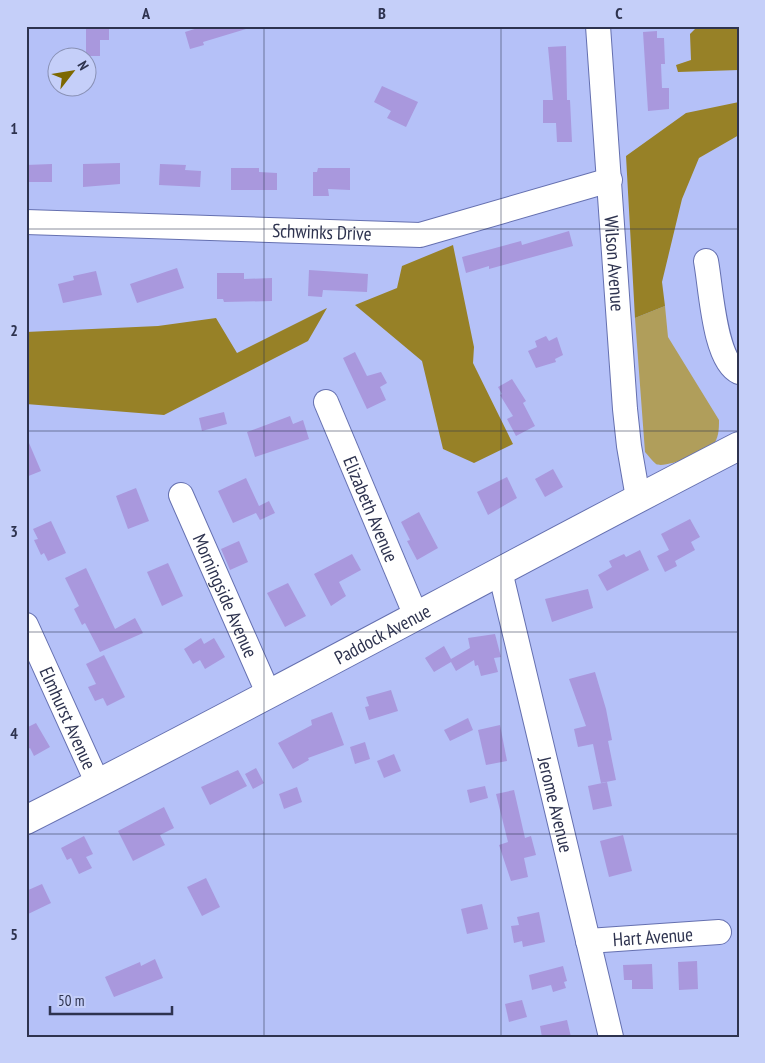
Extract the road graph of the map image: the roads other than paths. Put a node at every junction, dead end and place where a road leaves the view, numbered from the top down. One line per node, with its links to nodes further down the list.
1 (598, 26): 2 (street, Wilson Avenue)
2 (610, 180): 3 (street, Schwinks Drive); 9 (street, Wilson Avenue)
3 (26, 222)
4 (706, 261): 5 (street)
5 (739, 372)
6 (326, 402): 11 (street, Elizabeth Avenue)
7 (739, 446): 9 (main road, Paddock Avenue)
8 (181, 495): 13 (street, Morningside Avenue)
9 (638, 498): 10 (main road, Paddock Avenue)
10 (500, 571): 11 (main road, Paddock Avenue); 17 (street, Jerome Avenue)
11 (416, 616): 13 (main road, Paddock Avenue)
12 (26, 625): 14 (street, Elmhurst Avenue)
13 (269, 695): 14 (main road, Paddock Avenue)
14 (98, 784): 15 (main road, Paddock Avenue)
15 (26, 820)
16 (719, 932): 17 (street, Hart Avenue)
17 (588, 941): 18 (street, Jerome Avenue)
18 (611, 1037)

